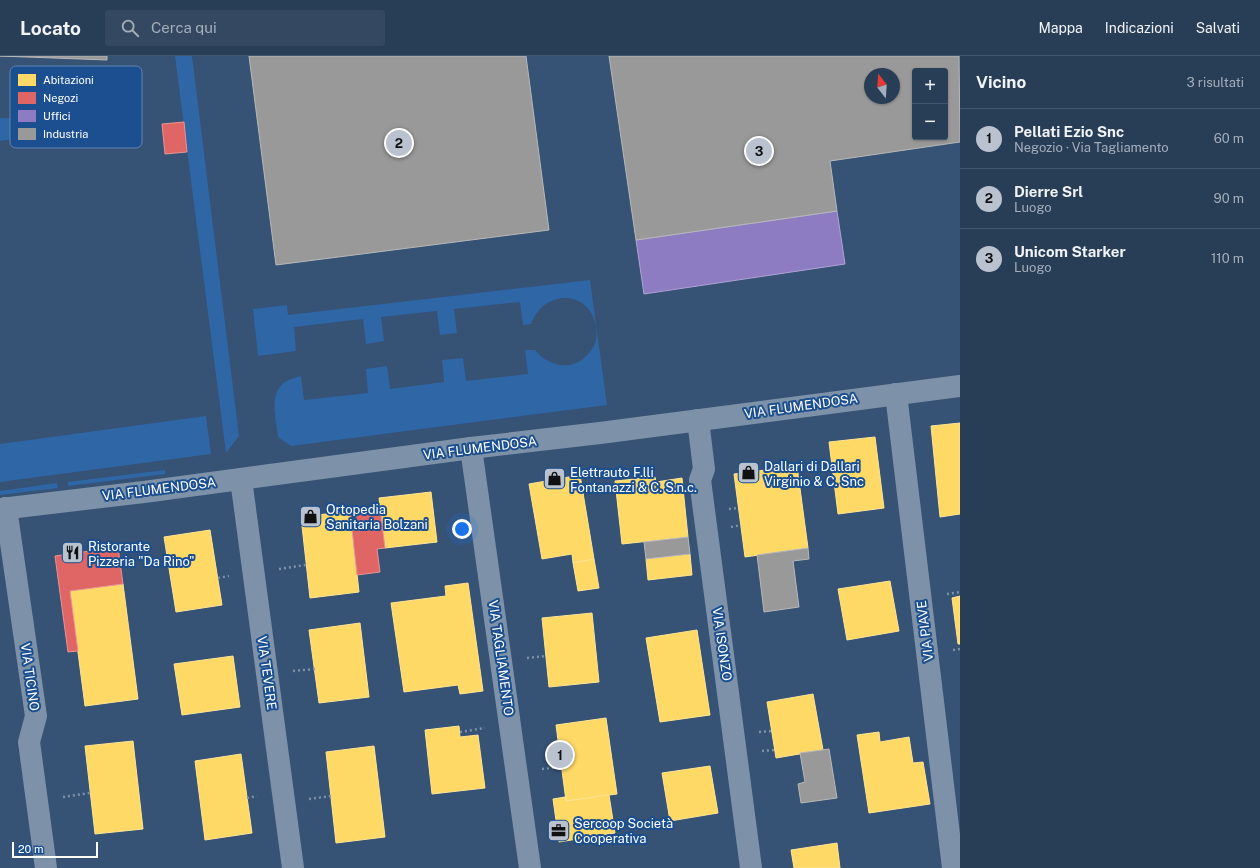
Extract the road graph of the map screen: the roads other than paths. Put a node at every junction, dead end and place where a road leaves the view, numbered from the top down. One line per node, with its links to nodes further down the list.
1 (960, 386): 2 (street, VIA FLUMENDOSA)
2 (896, 394): 3 (street, VIA FLUMENDOSA); 11 (street, VIA PIAVE)
3 (698, 420): 4 (street, VIA FLUMENDOSA); 10 (street, VIA ISONZO)
4 (471, 448): 5 (street, VIA FLUMENDOSA); 9 (street, VIA TAGLIAMENTO)
5 (241, 479): 6 (street, VIA FLUMENDOSA); 8 (street, VIA TEVERE)
6 (3, 509): 7 (street, VIA TICINO)
7 (46, 868)
8 (293, 868)
9 (530, 868)
10 (751, 868)
11 (953, 868)

